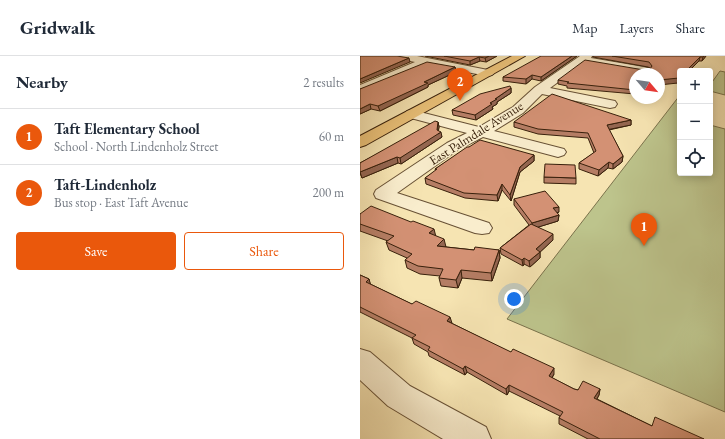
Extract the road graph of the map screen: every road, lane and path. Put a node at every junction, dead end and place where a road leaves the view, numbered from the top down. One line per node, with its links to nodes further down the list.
1 (400, 56): 4 (street)
2 (520, 56): 6 (main road)
3 (585, 58): 5 (street); 8 (street, East Palmdale Avenue)
4 (427, 61): 6 (street); 7 (street)
5 (634, 68)
6 (488, 73): 10 (main road)
7 (360, 90)
8 (539, 90): 9 (street); 11 (street, East Palmdale Avenue)
9 (610, 104)
10 (412, 114): 11 (street); 12 (main road)
11 (481, 132): 13 (street); 14 (street, East Palmdale Avenue)
12 (360, 142)
13 (558, 152)
14 (482, 228)
15 (360, 361): 16 (street)
16 (474, 439)

